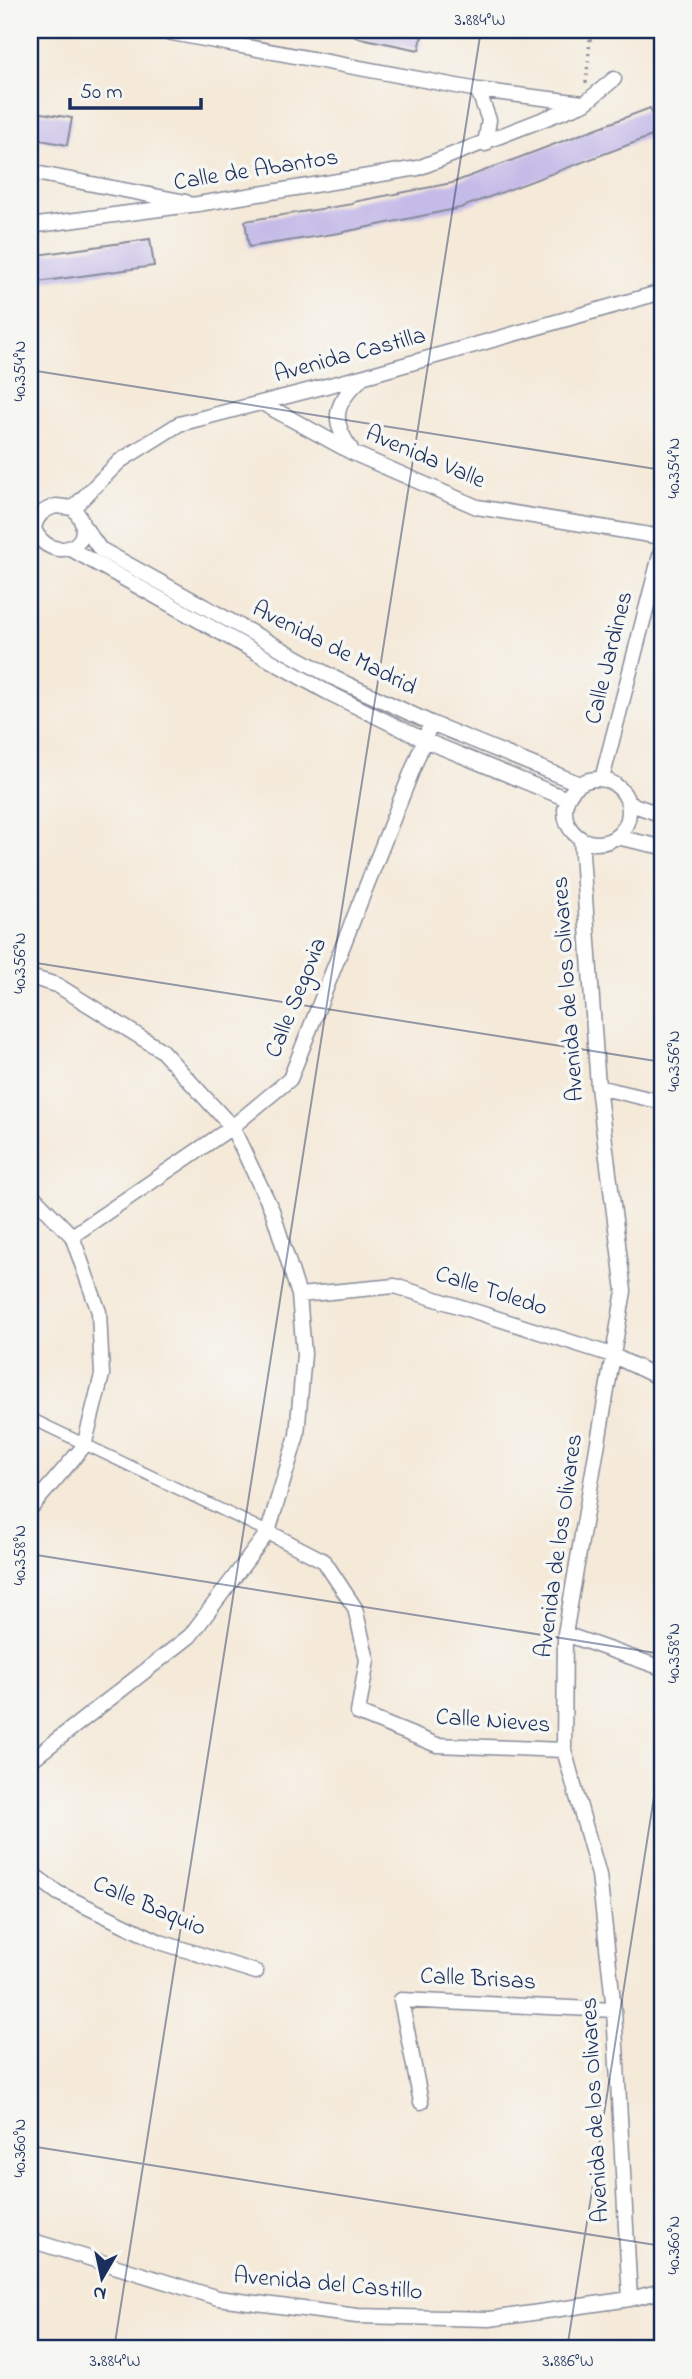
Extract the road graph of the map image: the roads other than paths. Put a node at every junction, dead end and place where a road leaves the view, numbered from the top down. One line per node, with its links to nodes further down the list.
1 (156, 30): 3 (street)
2 (614, 79): 4 (street, Calle de Abantos)
3 (478, 90): 4 (street); 5 (street)
4 (584, 103): 5 (street, Calle de Abantos)
5 (485, 144): 7 (street, Calle de Abantos)
6 (30, 172): 7 (street)
7 (198, 204): 8 (street, Calle de Abantos)
8 (30, 226)
9 (662, 292): 10 (street, Avenida Castilla)
10 (365, 376): 11 (street, Avenida Castilla); 12 (street)
11 (262, 403): 12 (street, Avenida Valle); 13 (street, Avenida Castilla)
12 (353, 453): 16 (street, Avenida Valle)
13 (74, 508): 14 (street); 15 (street)
14 (33, 519): 17 (street)
15 (85, 528): 17 (street); 19 (street, Avenida de Madrid)
16 (662, 537)
17 (69, 548): 20 (street, Avenida de Madrid)
18 (662, 548): 21 (street, Calle Jardines)
19 (431, 723): 20 (street, Calle Segovia); 22 (street, Avenida de Madrid)
20 (424, 740): 23 (street, Avenida de Madrid); 32 (street, Calle Segovia)
21 (603, 779): 22 (street); 24 (street)
22 (580, 784): 23 (street)
23 (567, 799): 27 (street)
24 (628, 803): 25 (street); 26 (street)
25 (662, 815)
26 (616, 837): 27 (street); 28 (street)
27 (581, 839): 30 (street, Avenida de los Olivares)
28 (662, 847)
29 (30, 977): 32 (street)
30 (598, 1087): 31 (street); 36 (street, Avenida de los Olivares)
31 (662, 1102)
32 (232, 1127): 34 (street, Calle Segovia); 35 (street)
33 (30, 1193): 34 (street)
34 (72, 1236): 39 (street)
35 (299, 1295): 36 (street, Calle Toledo); 41 (street)
36 (612, 1354): 37 (street, Calle Toledo); 42 (street, Avenida de los Olivares)
37 (662, 1379)
38 (30, 1418): 39 (street)
39 (84, 1446): 40 (street); 41 (street)
40 (30, 1509)
41 (268, 1532): 44 (street, Calle Nieves); 45 (street)
42 (565, 1634): 43 (street); 44 (street, Avenida de los Olivares)
43 (662, 1668)
44 (564, 1750): 48 (street, Avenida de los Olivares)
45 (30, 1761)
46 (30, 1872): 47 (street, Calle Baquio)
47 (256, 1972)
48 (614, 2010): 49 (street, Calle Brisas); 52 (street, Avenida de los Olivares)
49 (421, 2102)
50 (30, 2240): 52 (street, Avenida del Castillo)
51 (662, 2291): 52 (street, Avenida del Castillo)
52 (630, 2299)

